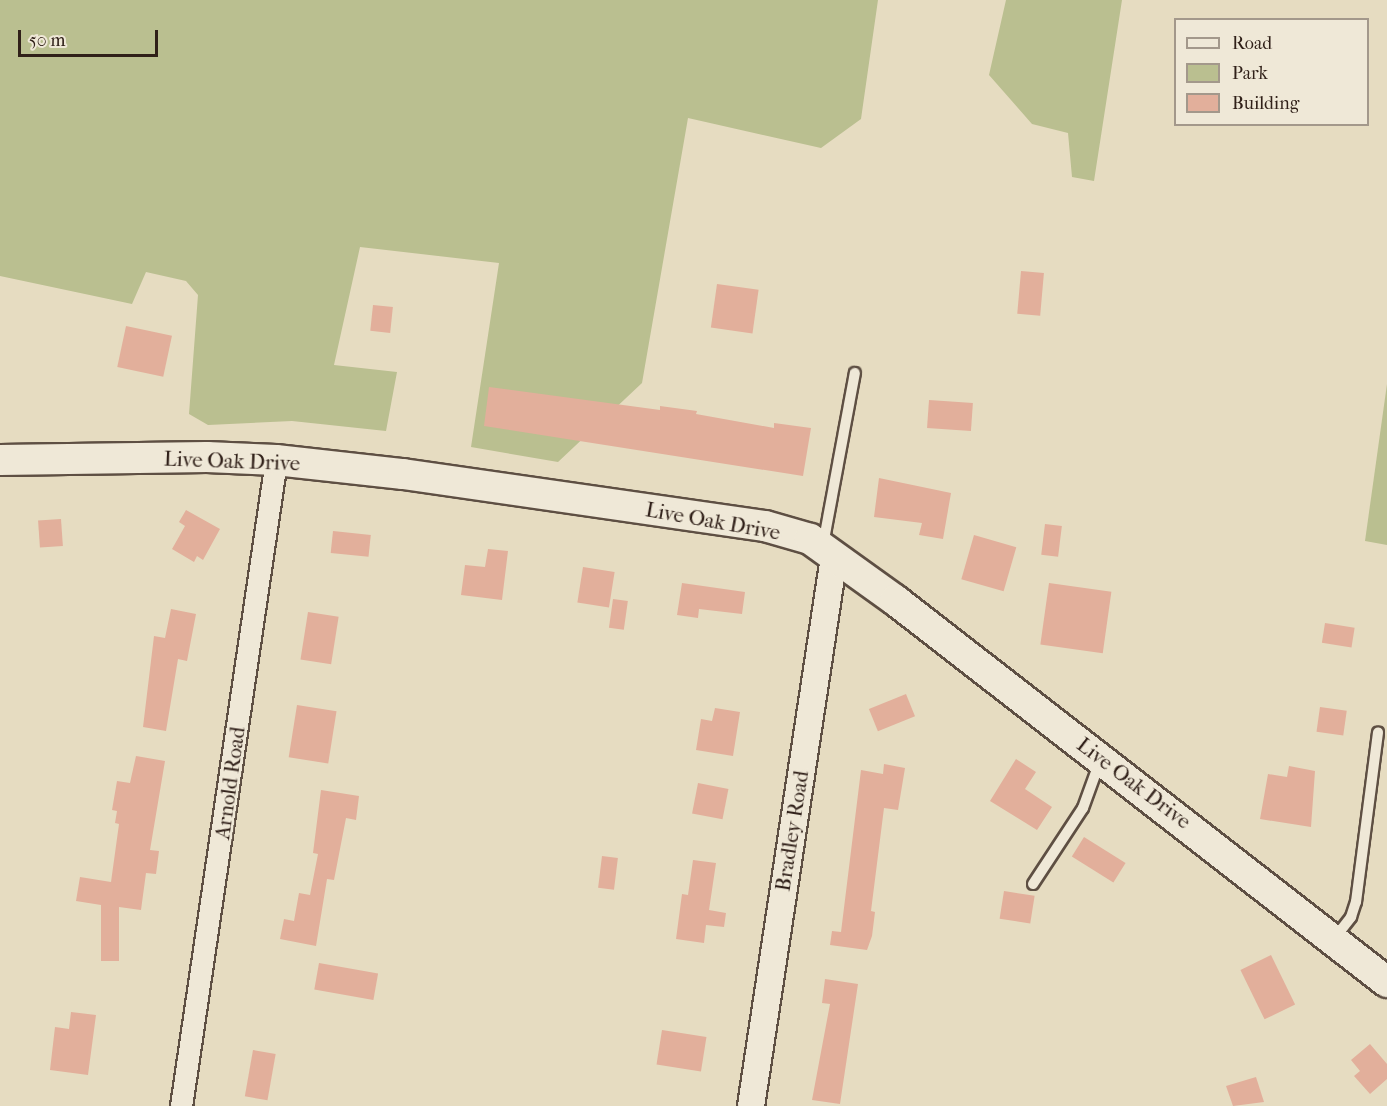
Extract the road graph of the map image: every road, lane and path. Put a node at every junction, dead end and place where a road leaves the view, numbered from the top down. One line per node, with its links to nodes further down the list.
1 (855, 373): 4 (lane)
2 (0, 460): 3 (main road, Live Oak Drive)
3 (276, 460): 4 (main road, Live Oak Drive); 10 (street, Arnold Road)
4 (828, 553): 6 (main road, Live Oak Drive); 11 (street, Bradley Road)
5 (1378, 732): 8 (lane)
6 (1102, 758): 7 (lane); 8 (main road, Live Oak Drive)
7 (1033, 884)
8 (1334, 940): 9 (main road, Live Oak Drive)
9 (1387, 982)
10 (182, 1106)
11 (751, 1106)

